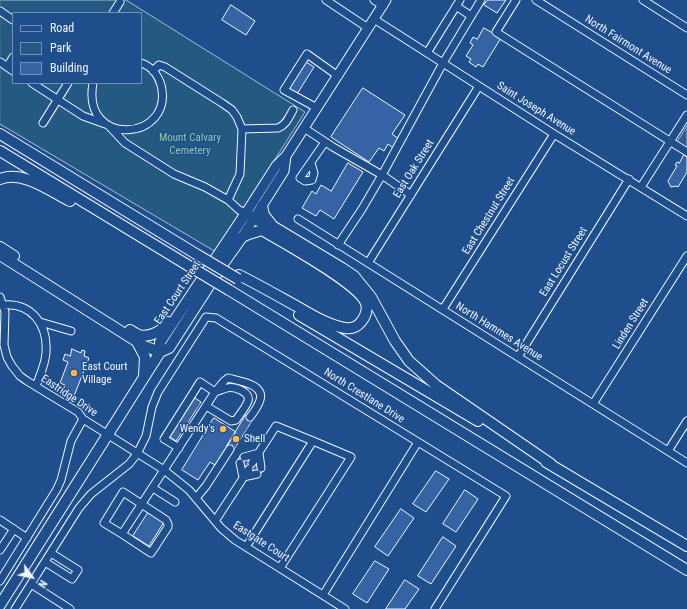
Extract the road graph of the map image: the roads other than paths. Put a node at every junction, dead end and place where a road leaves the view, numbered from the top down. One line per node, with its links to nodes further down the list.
1 (326, 0): 15 (street)
2 (374, 0): 8 (street)
3 (481, 0): 12 (street)
4 (516, 0): 39 (street)
5 (536, 0): 28 (street, North Fairmont Avenue)
6 (643, 0): 16 (street)
7 (120, 2): 11 (street)
8 (385, 3): 14 (main road, East Court Street)
9 (458, 3): 12 (street); 17 (street)
10 (0, 11): 13 (street)
11 (114, 12)
12 (471, 16): 19 (street)
13 (12, 19)
14 (374, 19): 15 (main road, East Court Street); 17 (street, Saint Joseph Avenue)
15 (368, 28): 23 (main road, East Court Street)
16 (687, 28)
17 (427, 53): 19 (street, Saint Joseph Avenue)
18 (0, 62): 21 (street)
19 (442, 63): 27 (street, Saint Joseph Avenue); 45 (street)
20 (142, 64): 22 (street)
21 (10, 69)
22 (153, 71): 34 (street); 35 (street)
23 (338, 76): 30 (main road, East Court Street); 30 (street)
24 (34, 84): 29 (street)
25 (67, 84): 29 (street)
26 (94, 84): 34 (street)
27 (478, 86): 38 (street, Saint Joseph Avenue); 49 (street, East Oak Street)
28 (687, 95)
29 (58, 100): 33 (street); 34 (street)
30 (317, 108): 36 (main road, East Court Street)
31 (293, 110): 35 (street)
32 (687, 115): 39 (street)
33 (43, 123)
34 (108, 125): 50 (street)
35 (242, 128): 50 (street)
36 (304, 128): 40 (street); 43 (main road, East Court Street)
37 (0, 134): 64 (highway, bridge)
38 (554, 134): 47 (street, Saint Joseph Avenue); 68 (street, East Chestnut Street)
39 (670, 141): 42 (street); 48 (street)
40 (325, 142): 44 (street); 45 (street)
41 (0, 151): 60 (highway)
42 (687, 152)
43 (286, 156): 51 (main road); 52 (main road, East Court Street)
44 (311, 163)
45 (382, 175): 49 (street); 58 (street)
46 (0, 179): 60 (highway)
47 (629, 179): 48 (street, Saint Joseph Avenue); 73 (street, East Locust Street)
48 (642, 187): 53 (street, Saint Joseph Avenue)
49 (410, 195): 63 (street, East Oak Street)
50 (228, 200): 52 (street)
51 (262, 206): 52 (main road); 55 (highway)
52 (250, 216): 55 (highway); 56 (highway); 57 (main road); 66 (highway, East Court Street)
53 (687, 216)
54 (298, 219): 58 (street, North Hammes Avenue)
55 (274, 227): 94 (highway)
56 (262, 230): 57 (highway); 64 (highway)
57 (242, 237): 72 (highway)
58 (338, 245): 63 (street, North Hammes Avenue)
59 (0, 247): 71 (highway)
60 (164, 251): 113 (highway, bridge)
61 (0, 255): 71 (highway)
62 (687, 256): 77 (street, Linden Street)
63 (368, 263): 68 (street, North Hammes Avenue)
64 (239, 277): 94 (highway)
65 (0, 297): 67 (street, Eastridge Drive)
66 (190, 298): 71 (highway); 72 (highway, East Court Street)
67 (2, 305): 69 (street); 75 (street, Eastridge Drive)
68 (443, 309): 73 (street, North Hammes Avenue)
69 (40, 322): 70 (street); 75 (street)
70 (71, 331)
71 (138, 339): 72 (highway); 74 (highway)
72 (160, 352): 74 (highway, East Court Street)
73 (518, 357): 77 (street, North Hammes Avenue)
74 (144, 376): 85 (highway, East Court Street)
75 (36, 386): 81 (street, Eastridge Drive)
76 (215, 392): 78 (street); 78 (street); 78 (street); 80 (street)
77 (593, 404): 91 (street, North Hammes Avenue)
78 (198, 405): 79 (street); 79 (street)
79 (191, 412): 82 (street); 82 (street)
80 (250, 417)
81 (83, 419): 85 (street, Eastridge Drive); 106 (street)
82 (187, 419): 84 (street); 84 (street)
83 (687, 421): 91 (street)
84 (182, 426): 86 (street); 86 (street)
85 (108, 434): 92 (street, Eastridge Drive); 118 (highway, East Court Street)
86 (177, 434): 89 (street); 89 (street)
87 (312, 441): 95 (street); 108 (street); 112 (street)
88 (418, 442): 92 (street, North Crestlane Drive); 117 (street); 122 (street, North Crestlane Drive)
89 (179, 448): 96 (street)
90 (230, 448): 99 (street)
91 (668, 451): 93 (street, North Hammes Avenue)
92 (137, 454): 96 (street, Eastgate Court); 110 (street)
93 (687, 463)
94 (551, 464): 107 (highway)
95 (250, 466): 97 (street); 97 (street)
96 (164, 470): 98 (street); 99 (street, Eastgate Court)
97 (243, 477): 103 (street)
98 (153, 488): 100 (street); 101 (street)
99 (196, 498): 103 (street, Eastgate Court)
100 (175, 502)
101 (142, 504): 105 (street); 105 (street); 105 (street)
102 (0, 520): 104 (street)
103 (215, 521): 108 (street, Eastgate Court)
104 (14, 529): 106 (street); 109 (street)
105 (122, 534)
106 (27, 538): 114 (street)
107 (687, 546)
108 (246, 547): 112 (street, Eastgate Court)
109 (0, 550)
110 (51, 553): 111 (street); 111 (street)
111 (45, 562): 116 (street)
112 (280, 568): 117 (street, Eastgate Court)
113 (687, 570)
114 (3, 571): 115 (street)
115 (0, 581)
116 (31, 584): 119 (street); 120 (street)
117 (323, 595): 121 (street, Eastgate Court)
118 (0, 605)
119 (15, 609)
120 (70, 609)
121 (345, 609)
122 (435, 609)

